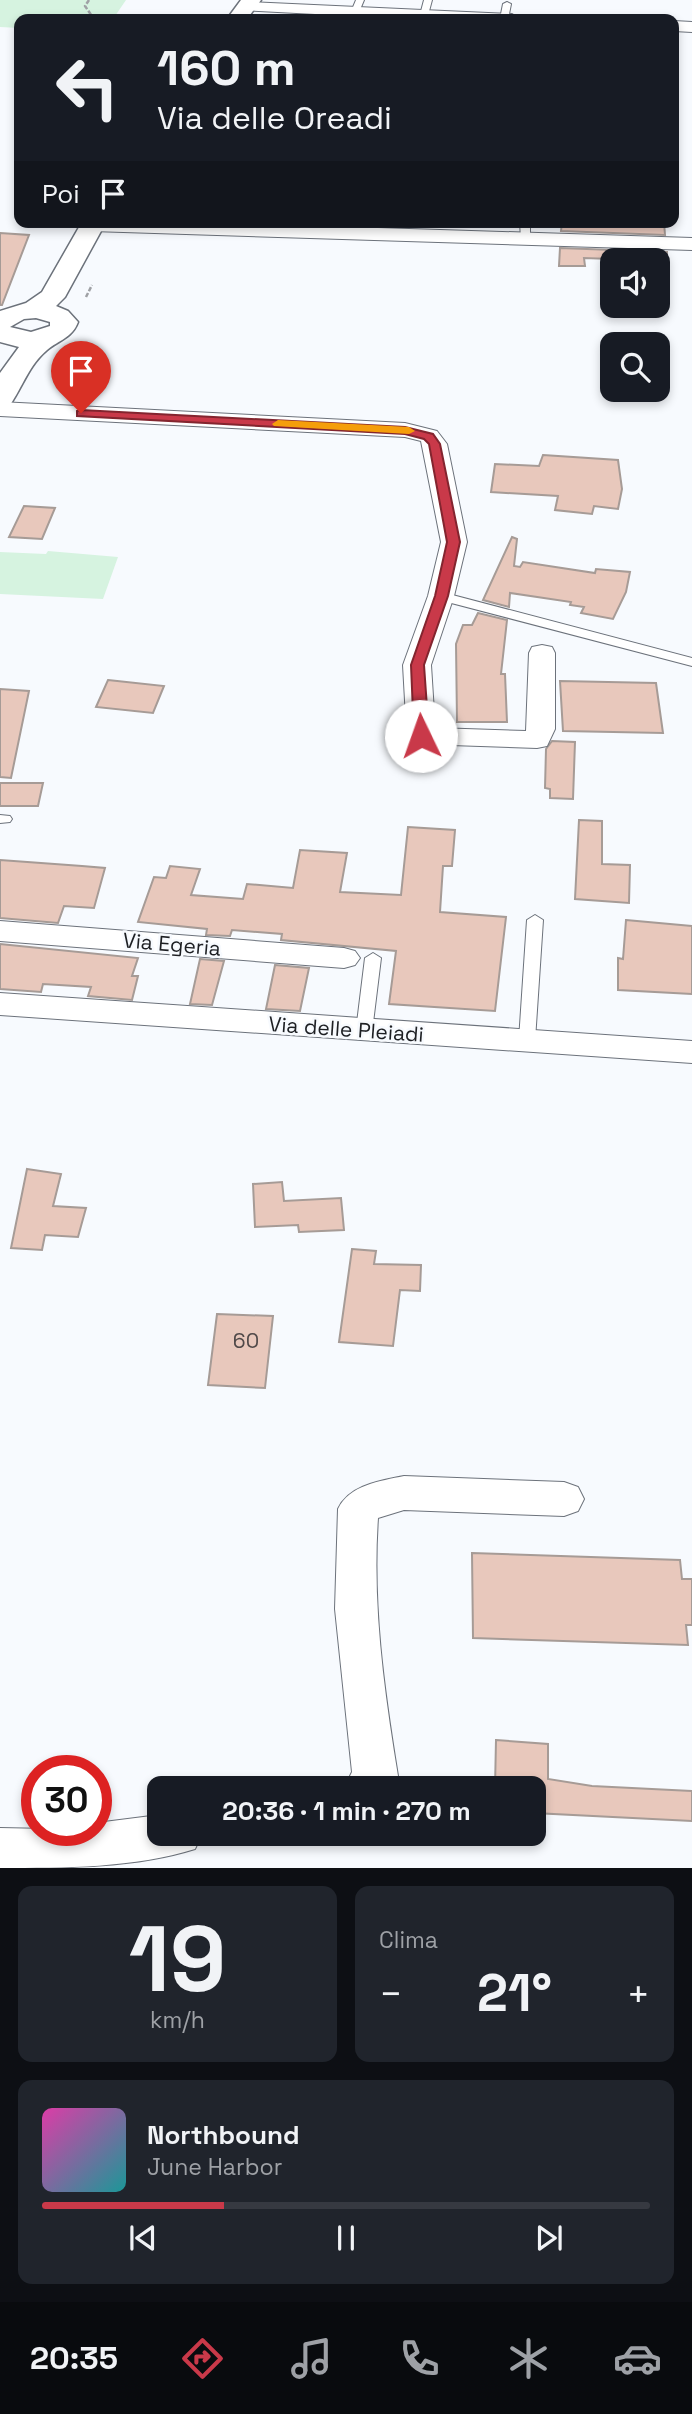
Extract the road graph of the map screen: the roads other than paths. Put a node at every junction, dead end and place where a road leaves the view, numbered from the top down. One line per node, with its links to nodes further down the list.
1 (358, 6): 2 (street); 3 (street)
2 (426, 8): 4 (street)
3 (245, 9)
4 (507, 14)
5 (90, 228): 9 (street)
6 (340, 228): 7 (street)
7 (525, 231): 8 (street)
8 (692, 244)
9 (23, 324): 10 (street)
10 (0, 399)
11 (0, 409): 12 (street)
12 (441, 596): 13 (street); 14 (lane)
13 (542, 653)
14 (692, 662)
15 (535, 920): 20 (lane)
16 (0, 931): 17 (street, Via Egeria)
17 (358, 958): 19 (lane)
18 (0, 1004): 19 (street, Via delle Pleiadi)
19 (364, 1031): 20 (street, Via delle Pleiadi)
20 (527, 1040): 21 (street, Via delle Pleiadi)
21 (692, 1052)
22 (564, 1499): 23 (street)
23 (375, 1776)
24 (147, 1839): 25 (street)
25 (0, 1850)

